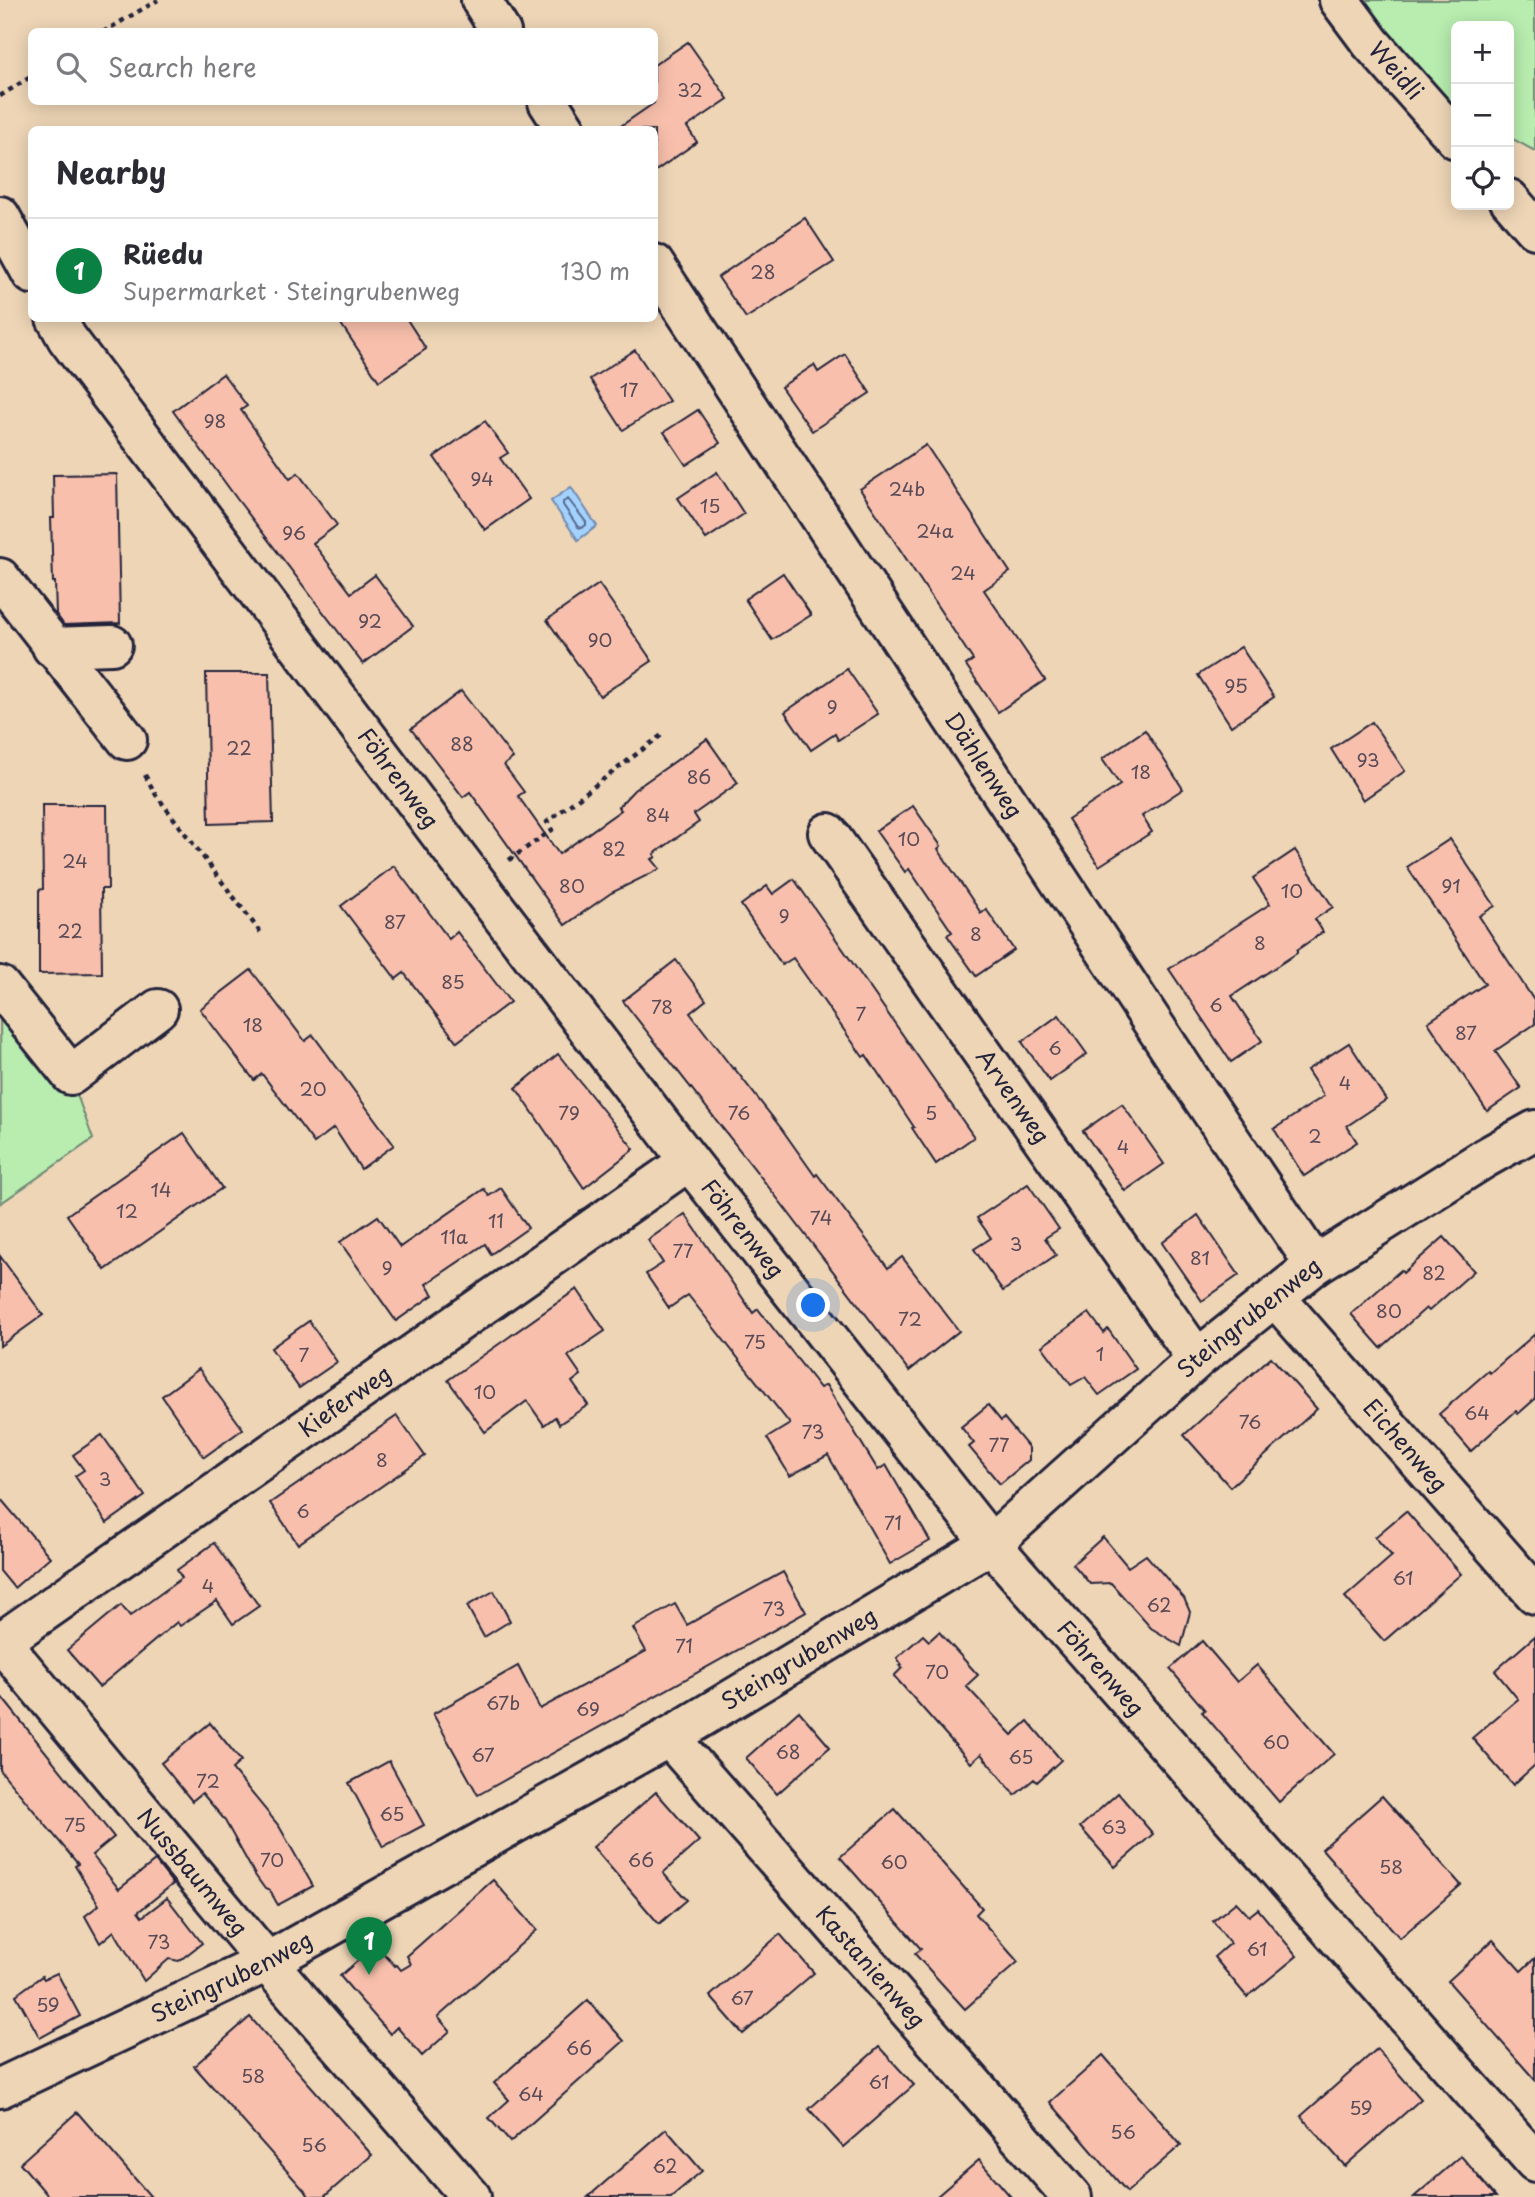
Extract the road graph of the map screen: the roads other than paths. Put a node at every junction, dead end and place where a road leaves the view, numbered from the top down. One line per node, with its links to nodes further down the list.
1 (481, 0): 3 (street)
2 (1339, 0): 6 (street, Weidli)
3 (499, 28)
4 (550, 105): 5 (street)
5 (563, 126)
6 (1451, 133)
7 (1514, 205): 9 (street)
8 (0, 216): 10 (street)
9 (1535, 229)
10 (28, 267)
11 (658, 270): 22 (street, Dählenweg)
12 (58, 322): 21 (street, Föhrenweg)
13 (0, 578): 15 (street)
14 (112, 645): 15 (street)
15 (52, 647): 16 (street)
16 (127, 740)
17 (828, 833): 24 (street, Arvenweg)
18 (0, 986): 19 (street)
19 (158, 1009)
20 (1535, 1130): 22 (street, Steingrubenweg)
21 (688, 1161): 25 (street, Föhrenweg); 27 (street, Kieferweg)
22 (1315, 1265): 23 (street, Steingrubenweg)
23 (1275, 1297): 24 (street, Steingrubenweg); 26 (street, Eichenweg)
24 (1197, 1359): 25 (street, Steingrubenweg)
25 (991, 1544): 28 (street, Steingrubenweg); 31 (street, Föhrenweg)
26 (1535, 1594)
27 (0, 1641): 29 (street, Nussbaumweg)
28 (669, 1737): 29 (street, Steingrubenweg); 33 (street, Kastanienweg)
29 (267, 1962): 30 (street, Steingrubenweg); 32 (street, Nussbaumweg)
30 (0, 2088)
31 (1535, 2162)
32 (471, 2197)
33 (1072, 2197)

